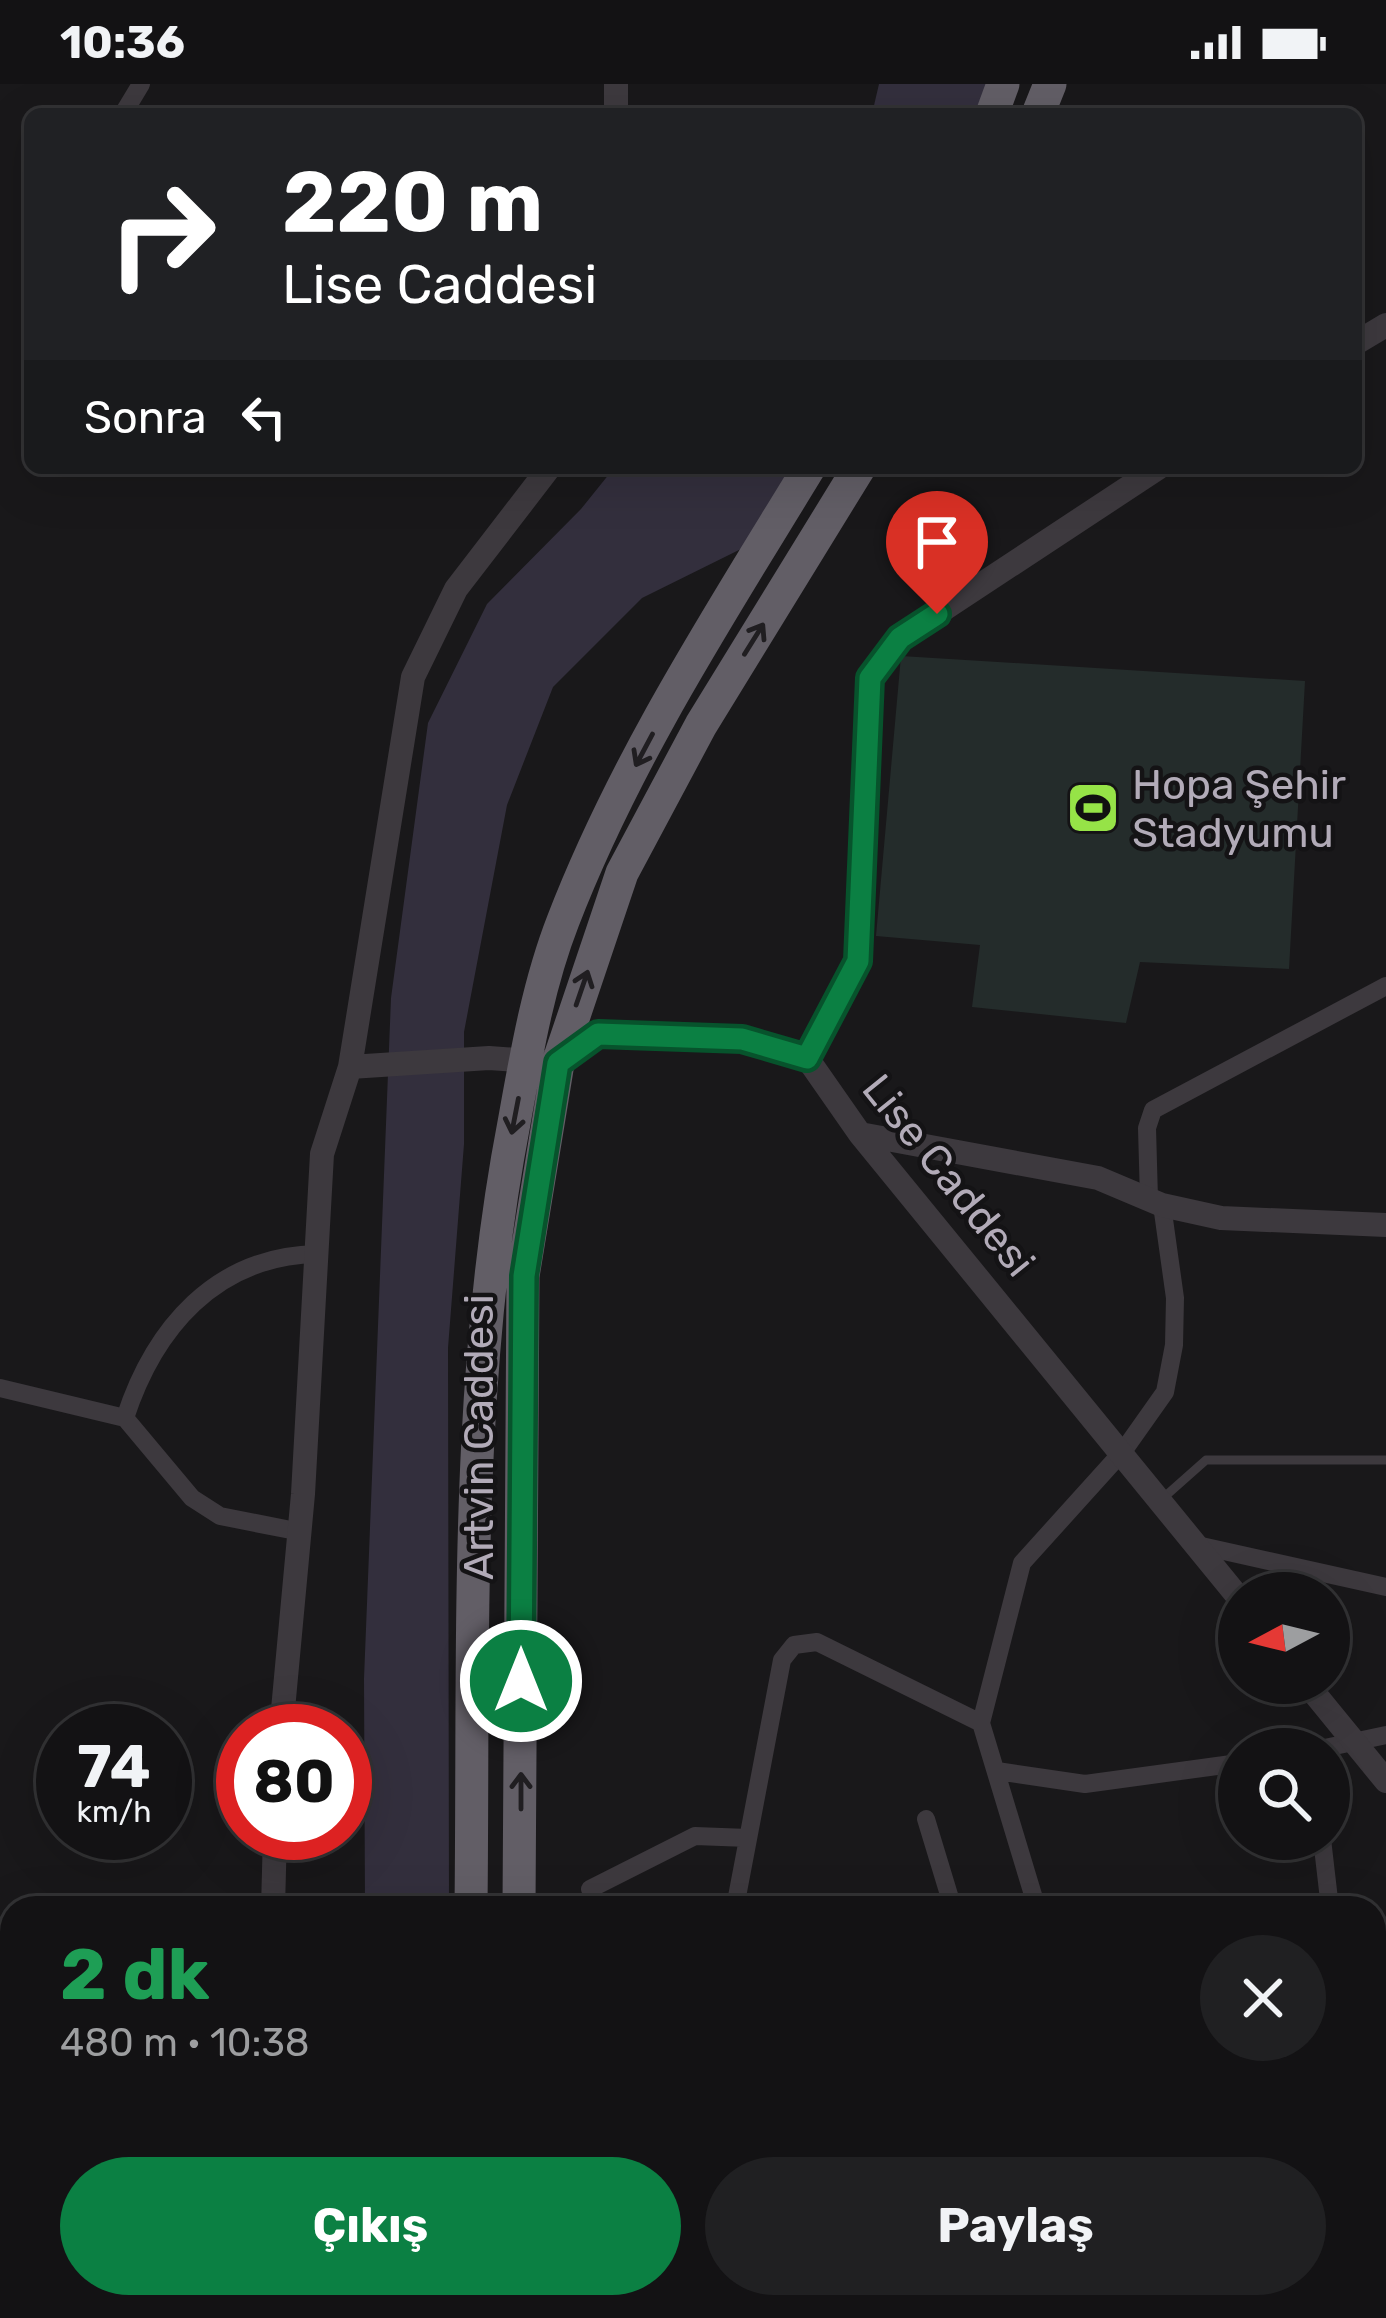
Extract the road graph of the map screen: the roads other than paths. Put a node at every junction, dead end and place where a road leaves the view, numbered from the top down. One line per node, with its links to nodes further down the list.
1 (544, 474): 8 (street)
2 (806, 474): 7 (highway, Artvin Caddesi, one-way to 7)
3 (855, 474): 7 (highway, Artvin Caddesi, one-way to 3)
4 (1149, 474): 6 (street)
5 (1386, 986): 10 (street)
6 (807, 1058): 7 (street, Lise Caddesi); 9 (street, Lise Caddesi)
7 (542, 1060): 8 (street, Lise Caddesi); 36 (highway, Artvin Caddesi, one-way to 36); 37 (highway, Artvin Caddesi, one-way to 7)
8 (350, 1067): 12 (street)
9 (860, 1133): 10 (street); 15 (street, Lise Caddesi)
10 (1156, 1202): 11 (street); 15 (street)
11 (1386, 1225)
12 (316, 1254): 14 (street); 18 (street)
13 (0, 1389): 14 (street)
14 (125, 1418): 18 (street)
15 (1124, 1450): 17 (street, Lise Caddesi); 24 (street)
16 (1386, 1460): 17 (lane)
17 (1162, 1499): 19 (street, Lise Caddesi)
18 (296, 1531): 22 (street)
19 (1197, 1545): 20 (street, Lise Caddesi); 21 (street)
20 (1218, 1572)
21 (1386, 1587)
22 (282, 1704)
23 (1322, 1704): 26 (street)
24 (981, 1723): 28 (street); 31 (street)
25 (1386, 1735): 26 (street)
26 (1351, 1741): 29 (street)
27 (1218, 1766): 28 (street)
28 (998, 1771): 40 (street)
29 (1386, 1781)
30 (926, 1819): 39 (street)
31 (748, 1838): 34 (street); 38 (street)
32 (274, 1860): 35 (street)
33 (1324, 1860): 41 (street)
34 (590, 1889)
35 (273, 1896)
36 (471, 1896)
37 (519, 1896)
38 (738, 1896)
39 (949, 1896)
40 (1034, 1896)
41 (1329, 1896)

